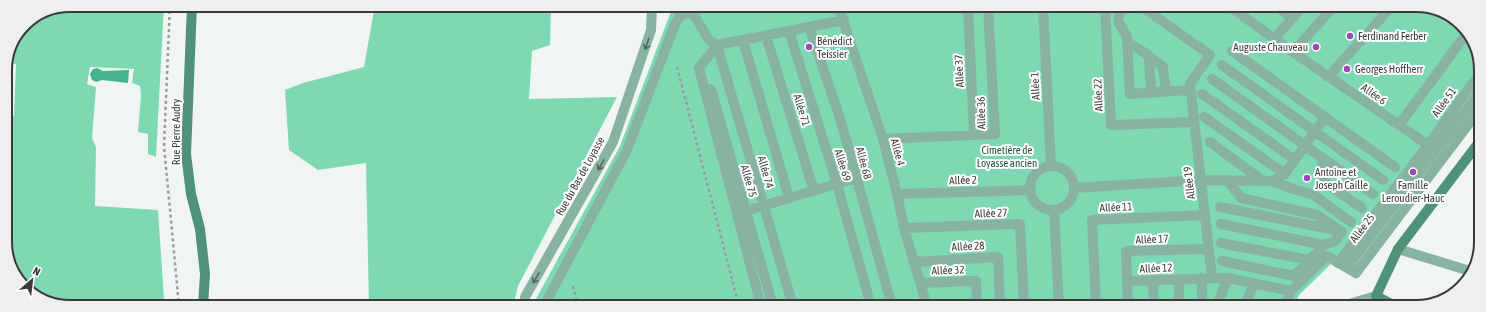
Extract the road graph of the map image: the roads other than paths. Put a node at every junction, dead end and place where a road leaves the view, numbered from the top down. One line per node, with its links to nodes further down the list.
1 (192, 12): 95 (street, Rue Pierre Audry)
2 (652, 12): 96 (street, Rue du Bas de Loyasse, one-way to 96)
3 (841, 12): 16 (street, Allée 4)
4 (968, 12): 43 (street, Allée 37)
5 (988, 12): 43 (street, Allée 36)
6 (1043, 12): 52 (street, Allée 1)
7 (1105, 12): 40 (street, Allée 22)
8 (1120, 12): 23 (street)
9 (1149, 12): 32 (street)
10 (1237, 12): 21 (street, Allée 6)
11 (1284, 12): 15 (street)
12 (1298, 12): 15 (street)
13 (1329, 12): 26 (street)
14 (1387, 12): 29 (street)
15 (1292, 18): 21 (street)
16 (844, 20): 17 (street); 44 (street, Allée 4)
17 (809, 27): 18 (street); 55 (street, Allée 68)
18 (789, 31): 19 (street); 60 (street, Allée 69)
19 (766, 36): 22 (street); 63 (street, Allée 71)
20 (1464, 38): 41 (street)
21 (1274, 39): 26 (street, Allée 6)
22 (743, 40): 24 (street); 66 (street)
23 (1127, 42): 27 (street); 34 (street)
24 (717, 45): 67 (street, Allée 74); 71 (street); 97 (street)
25 (1232, 51): 37 (street)
26 (1293, 52): 29 (street, Allée 6)
27 (1149, 56): 33 (street); 34 (street)
28 (1222, 65): 42 (street)
29 (1328, 77): 41 (street, Allée 6)
30 (1212, 79): 47 (street)
31 (1474, 82): 46 (street, Allée 51)
32 (1190, 87): 33 (street); 40 (street, Allée 19)
33 (1166, 92): 34 (street)
34 (1151, 93)
35 (1202, 94): 51 (street)
36 (1474, 99): 46 (street)
37 (1325, 117): 42 (street); 53 (street)
38 (1474, 117): 49 (street)
39 (1204, 118): 54 (street)
40 (1194, 122): 56 (street, Allée 19)
41 (1399, 125): 46 (street, Allée 6)
42 (1315, 131): 47 (street); 58 (street)
43 (974, 135): 44 (street, Allée 36)
44 (883, 139): 64 (street, Allée 4)
45 (1210, 142): 59 (street)
46 (1433, 144): 49 (street, Allée 6); 84 (street)
47 (1305, 145): 50 (street); 51 (street)
48 (1474, 149): 80 (street)
49 (1448, 151): 84 (street)
50 (1322, 158): 65 (street); 69 (street)
51 (1295, 160): 54 (street)
52 (1051, 166): 61 (street); 62 (street)
53 (1394, 167)
54 (1285, 174): 59 (street)
55 (856, 178): 60 (street); 102 (street, Allée 68)
56 (1201, 180): 57 (street); 61 (street); 72 (street, Allée 19)
57 (1227, 180): 59 (street); 76 (street)
58 (1383, 180)
59 (1268, 181): 73 (street)
60 (837, 184): 63 (street); 101 (street, Allée 69)
61 (1074, 188): 70 (street)
62 (1031, 190): 64 (street, Allée 2); 70 (street)
63 (814, 191): 66 (street)
64 (897, 194): 75 (street, Allée 4)
65 (1373, 194)
66 (789, 198): 67 (street)
67 (764, 206): 71 (street); 100 (street, Allée 74)
68 (1220, 207): 76 (street)
69 (1362, 208)
70 (1054, 210): 107 (street)
71 (741, 213): 98 (street); 99 (street, Allée 75)
72 (1205, 214): 79 (street, Allée 19); 108 (street, Allée 11)
73 (1351, 222)
74 (1221, 224): 78 (street)
75 (904, 228): 83 (street, Allée 4); 106 (street, Allée 27)
76 (1340, 231): 78 (street)
77 (1221, 243): 81 (street)
78 (1324, 245): 81 (street)
79 (1209, 249): 86 (street, Allée 19); 90 (street, Allée 17)
80 (1398, 249): 85 (street); 94 (street)
81 (1309, 260): 82 (street)
82 (1222, 261)
83 (913, 262): 91 (street, Allée 4); 105 (street, Allée 28)
84 (1342, 265): 93 (street)
85 (1467, 270)
86 (1207, 278): 87 (street, Allée 12); 88 (street, Allée 12); 112 (street, Allée 19)
87 (1228, 278): 92 (street, Allée 12); 113 (street)
88 (1179, 279): 89 (street, Allée 12); 111 (street)
89 (1153, 280): 90 (street, Allée 12); 110 (street)
90 (1127, 281): 109 (street, Allée 12)
91 (920, 283): 103 (street, Allée 4); 104 (street, Allée 32)
92 (1254, 284): 93 (street, Allée 12); 114 (street)
93 (1291, 291): 115 (street)
94 (1376, 296): 116 (street); 117 (street)
95 (203, 300)
96 (525, 300)
97 (547, 300)
98 (760, 300)
99 (771, 300)
100 (791, 300)
101 (869, 300)
102 (890, 300)
103 (925, 300)
104 (978, 300)
105 (1000, 300)
106 (1024, 300)
107 (1059, 300)
108 (1096, 300)
109 (1128, 300)
110 (1154, 300)
111 (1179, 300)
112 (1203, 300)
113 (1219, 300)
114 (1247, 300)
115 (1288, 300)
116 (1363, 300)
117 (1384, 300)

